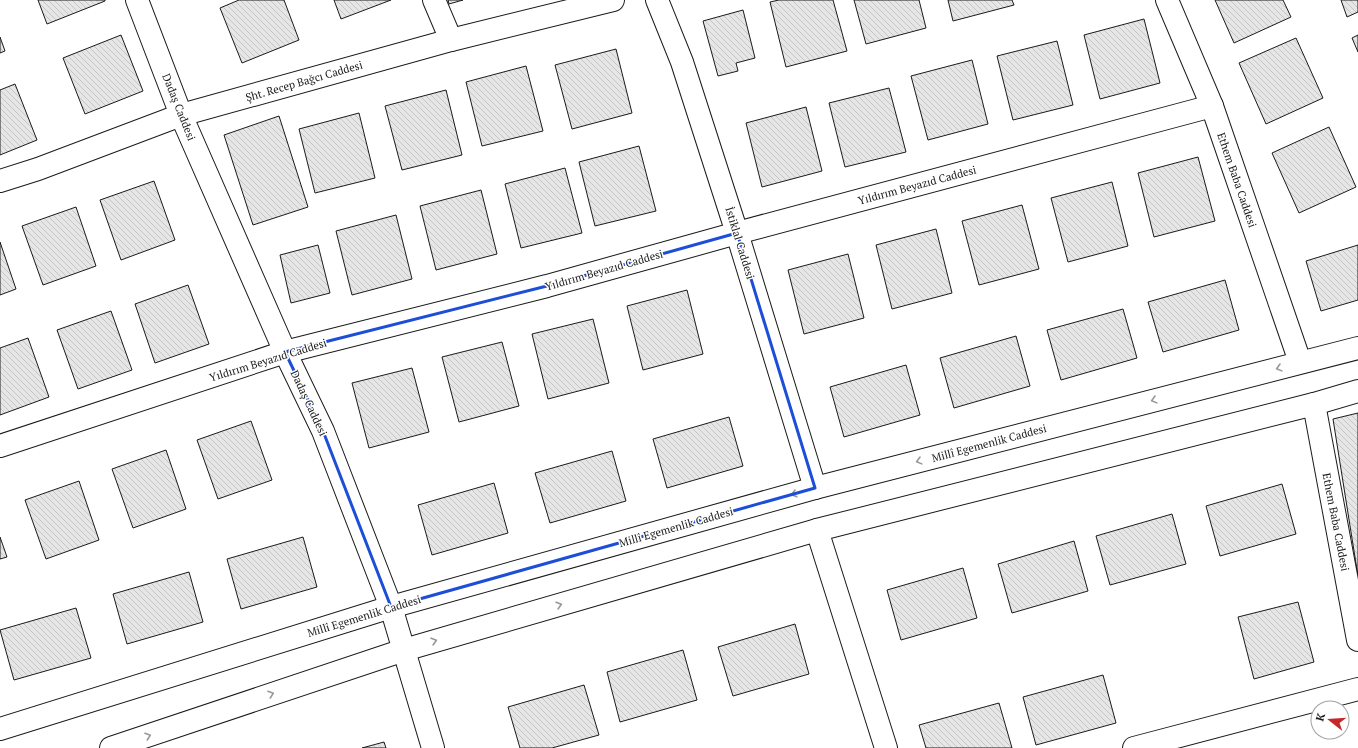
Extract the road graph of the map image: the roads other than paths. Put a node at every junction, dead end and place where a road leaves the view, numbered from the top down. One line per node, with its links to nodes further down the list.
1 (137, 0): 8 (street, Dadaş Caddesi)
2 (434, 0): 6 (street)
3 (613, 0): 6 (street, Şht. Recep Bağcı Caddesi)
4 (657, 0): 10 (street, İstiklal Caddesi)
5 (1167, 0): 7 (street, Ethem Baba Caddesi)
6 (451, 40): 8 (street, Şht. Recep Bağcı Caddesi)
7 (1212, 106): 10 (street, Yıldırım Beyazıd Caddesi); 13 (street, Ethem Baba Caddesi)
8 (182, 115): 9 (street, Şht. Recep Bağcı Caddesi); 12 (street, Dadaş Caddesi)
9 (0, 181)
10 (737, 232): 12 (street, Yıldırım Beyazıd Caddesi); 17 (street, İstiklal Caddesi)
11 (1358, 348): 13 (street, Millî Egemenlik Caddesi)
12 (285, 352): 16 (street, Yıldırım Beyazıd Caddesi); 19 (street, Dadaş Caddesi)
13 (1300, 362): 17 (street, Millî Egemenlik Caddesi, one-way to 17)
14 (1358, 391): 15 (street)
15 (1314, 404): 18 (street); 20 (street, Ethem Baba Caddesi)
16 (0, 446)
17 (815, 488): 19 (street, Millî Egemenlik Caddesi, one-way to 19)
18 (817, 530): 21 (street, one-way to 18); 26 (street)
19 (391, 607): 21 (street, Dadaş Caddesi); 23 (street, Millî Egemenlik Caddesi)
20 (1358, 640)
21 (404, 650): 24 (street, one-way to 21); 25 (street, Dadaş Caddesi)
22 (1358, 689): 27 (street)
23 (0, 729)
24 (111, 748)
25 (433, 748)
26 (886, 748)
27 (1134, 748)

